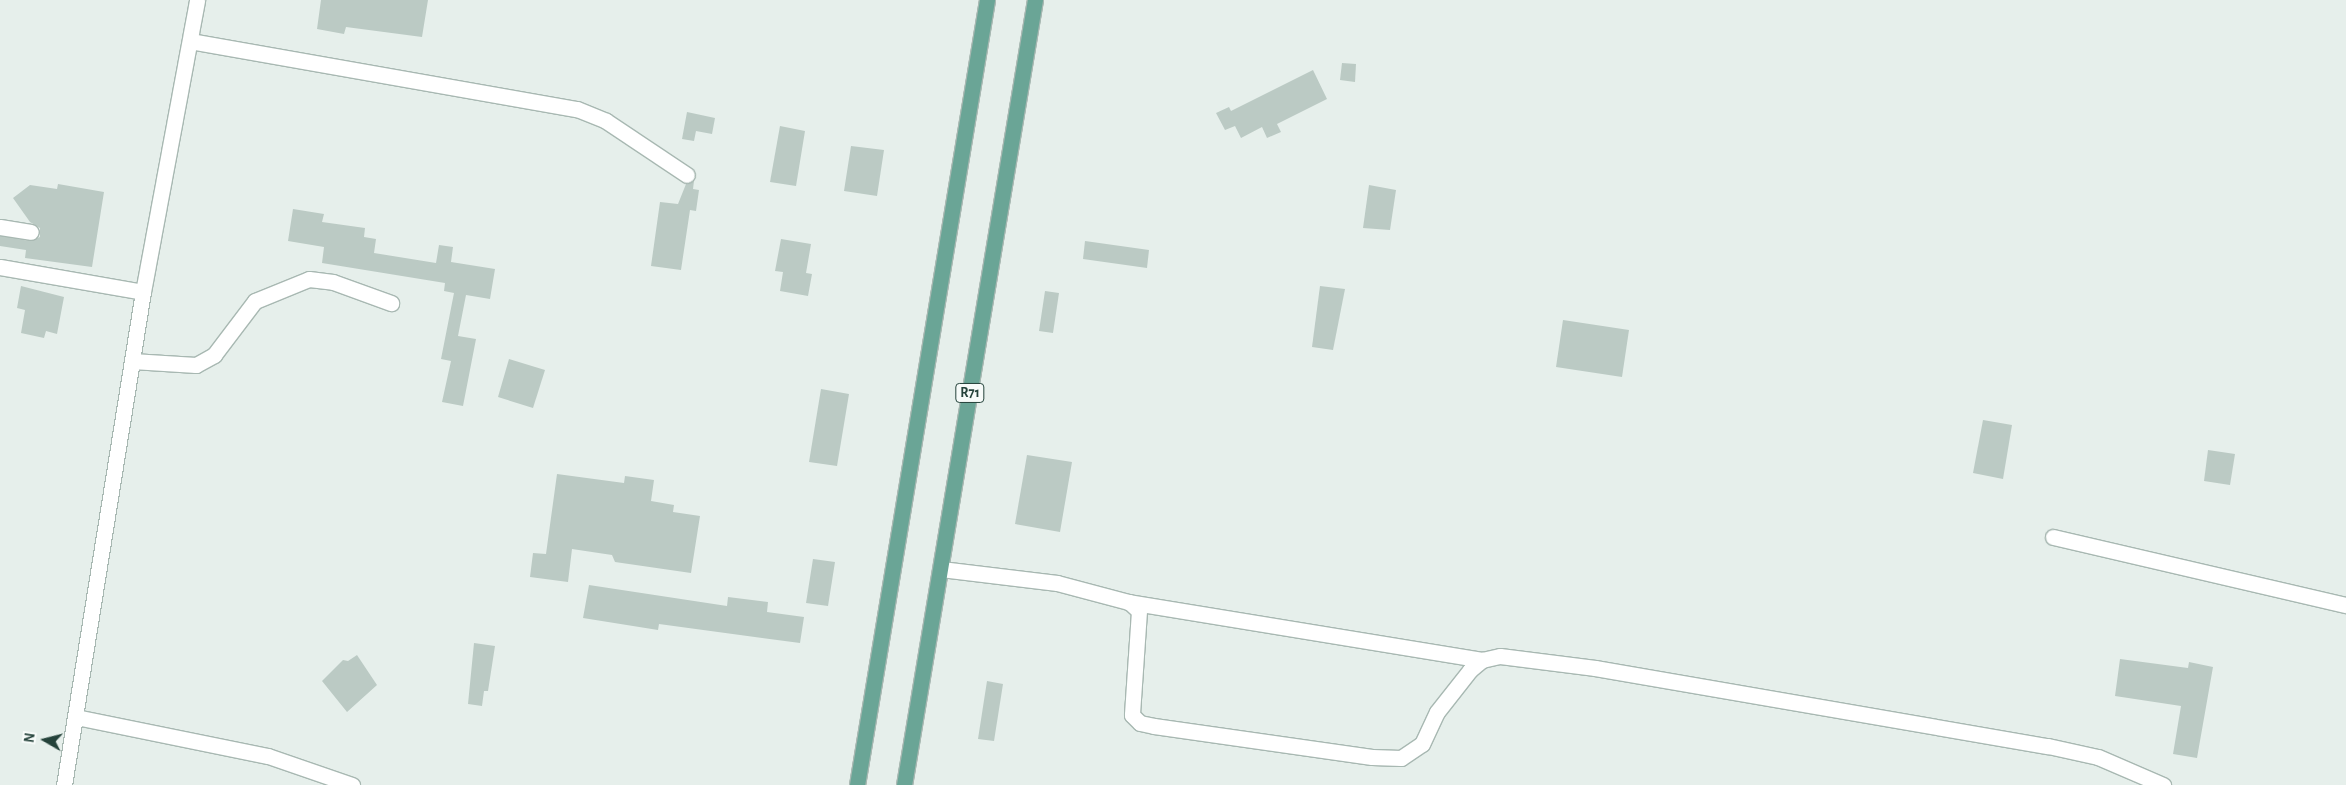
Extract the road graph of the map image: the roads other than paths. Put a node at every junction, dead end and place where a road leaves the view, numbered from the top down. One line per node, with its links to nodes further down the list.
1 (196, 0): 4 (street)
2 (987, 0): 20 (main road)
3 (1035, 0): 13 (main road, R71)
4 (190, 41): 5 (street); 9 (street)
5 (687, 176)
6 (0, 227): 7 (street)
7 (31, 232)
8 (0, 267): 9 (street)
9 (143, 292): 11 (street)
10 (391, 303): 11 (street)
11 (132, 362): 17 (street)
12 (2053, 537): 15 (street)
13 (941, 569): 14 (street); 21 (main road, R71)
14 (1129, 602): 16 (street); 16 (street)
15 (2346, 605)
16 (1482, 660): 22 (street)
17 (76, 717): 18 (street); 19 (street)
18 (64, 785)
19 (352, 785)
20 (857, 785)
21 (904, 785)
22 (2163, 785)

